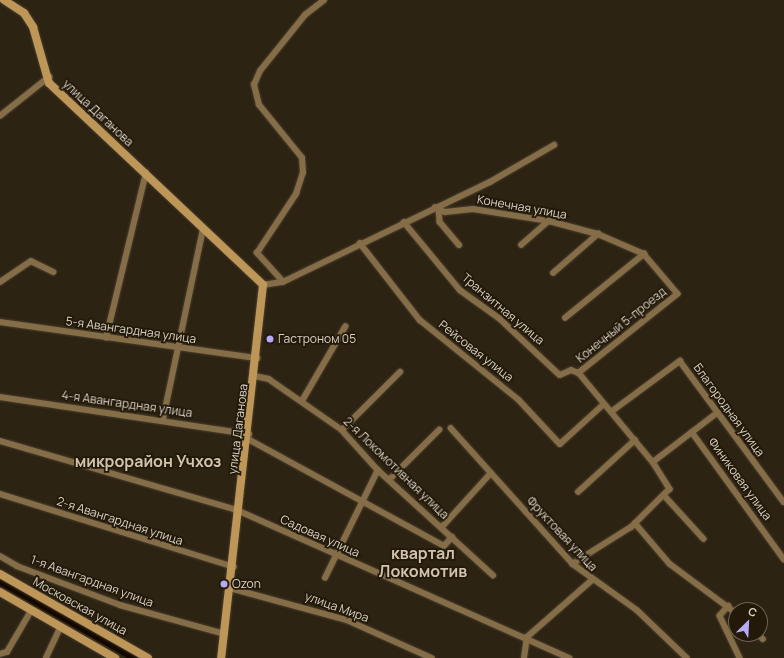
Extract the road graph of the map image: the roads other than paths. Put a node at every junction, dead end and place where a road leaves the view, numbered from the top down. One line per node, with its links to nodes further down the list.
1 (4, 0): 4 (main road, улица Даганова)
2 (7, 0): 4 (main road, улица Даганова)
3 (324, 0): 20 (street)
4 (48, 77): 5 (street); 7 (main road, улица Даганова)
5 (0, 116)
6 (554, 145): 8 (street)
7 (146, 174): 11 (main road, улица Даганова); 26 (street)
8 (437, 209): 9 (street, Конечная улица); 10 (street, Конечная улица); 14 (street)
9 (549, 221): 12 (street, Конечная улица); 15 (street)
10 (404, 222): 13 (street, Конечная улица); 30 (street, Транзитная улица)
11 (204, 228): 21 (main road, улица Даганова); 27 (street)
12 (598, 234): 16 (street, Конечная улица); 18 (street)
13 (360, 243): 20 (street, Конечная улица); 34 (street, Рейсовая улица)
14 (459, 245)
15 (521, 245)
16 (644, 254): 22 (street, Конечная улица); 23 (street)
17 (54, 272): 19 (street)
18 (553, 273)
19 (0, 282)
20 (283, 282): 21 (street, Конечная улица)
21 (264, 285): 28 (main road, улица Даганова)
22 (678, 294): 30 (street, Конечный 5-проезд)
23 (564, 318)
24 (0, 322): 26 (street, 5-я Авангардная улица)
25 (345, 327): 33 (street)
26 (106, 338): 27 (street, 5-я Авангардная улица)
27 (178, 348): 28 (street, 5-я Авангардная улица); 37 (street)
28 (258, 358): 31 (main road, улица Даганова)
29 (400, 372): 39 (street)
30 (579, 373): 34 (street)
31 (256, 376): 33 (street, 2-я Локомотивная улица); 42 (main road, улица Даганова)
32 (0, 397): 37 (street, 4-я Авангардная улица)
33 (302, 401): 39 (street, 2-я Локомотивная улица)
34 (604, 404): 35 (street)
35 (611, 412): 36 (street, Благородная улица); 43 (street)
36 (717, 413): 41 (street); 53 (street, Благородная улица)
37 (163, 419): 42 (street, 4-я Авангардная улица)
38 (451, 428): 47 (street, Фруктовая улица)
39 (342, 430): 46 (street, 2-я Локомотивная улица)
40 (439, 430): 48 (street)
41 (692, 432): 45 (street); 61 (street, Финиковая улица)
42 (249, 437): 52 (street, 4-я Авангардная улица); 54 (main road, улица Даганова)
43 (635, 440): 45 (street); 49 (street)
44 (0, 441): 54 (street, Садовая улица)
45 (653, 462): 51 (street)
46 (378, 470): 48 (street, 2-я Локомотивная улица); 52 (street)
47 (491, 473): 56 (street); 62 (street, Фруктовая улица)
48 (389, 480): 56 (street, 2-я Локомотивная улица)
49 (578, 492)
50 (0, 494): 63 (street, 2-я Авангардная улица)
51 (664, 495): 55 (street); 58 (street)
52 (363, 501): 57 (street, 4-я Авангардная улица); 60 (street)
53 (784, 502)
54 (238, 510): 60 (street, Садовая улица); 63 (main road, улица Даганова)
55 (635, 523): 62 (street); 70 (street)
56 (442, 528): 57 (street, 2-я Локомотивная улица)
57 (452, 537): 65 (street, 2-я Локомотивная улица)
58 (704, 539)
59 (0, 556): 75 (street, 1-я Авангардная улица)
60 (336, 556): 66 (street); 76 (street, Садовая улица)
61 (784, 558)
62 (573, 564): 67 (street, Фруктовая улица)
63 (233, 567): 68 (main road, улица Даганова)
64 (0, 574): 82 (main road, Московская улица)
65 (493, 575)
66 (325, 578)
67 (592, 580): 76 (street); 87 (street, Фруктовая улица)
68 (231, 588): 75 (main road, улица Даганова); 84 (street, улица Мира)
69 (0, 592): 72 (main road)
70 (728, 605)
71 (728, 607): 74 (street)
72 (31, 611): 73 (main road); 78 (street)
73 (60, 628): 79 (main road); 80 (street)
74 (728, 633)
75 (224, 634): 83 (main road, улица Даганова)
76 (527, 637): 85 (street); 86 (street, Садовая улица)
77 (732, 642): 88 (street)
78 (0, 654)
79 (104, 655): 81 (main road)
80 (46, 658)
81 (115, 658)
82 (148, 658)
83 (222, 658)
84 (432, 658)
85 (524, 658)
86 (570, 658)
87 (687, 658)
88 (740, 658)

